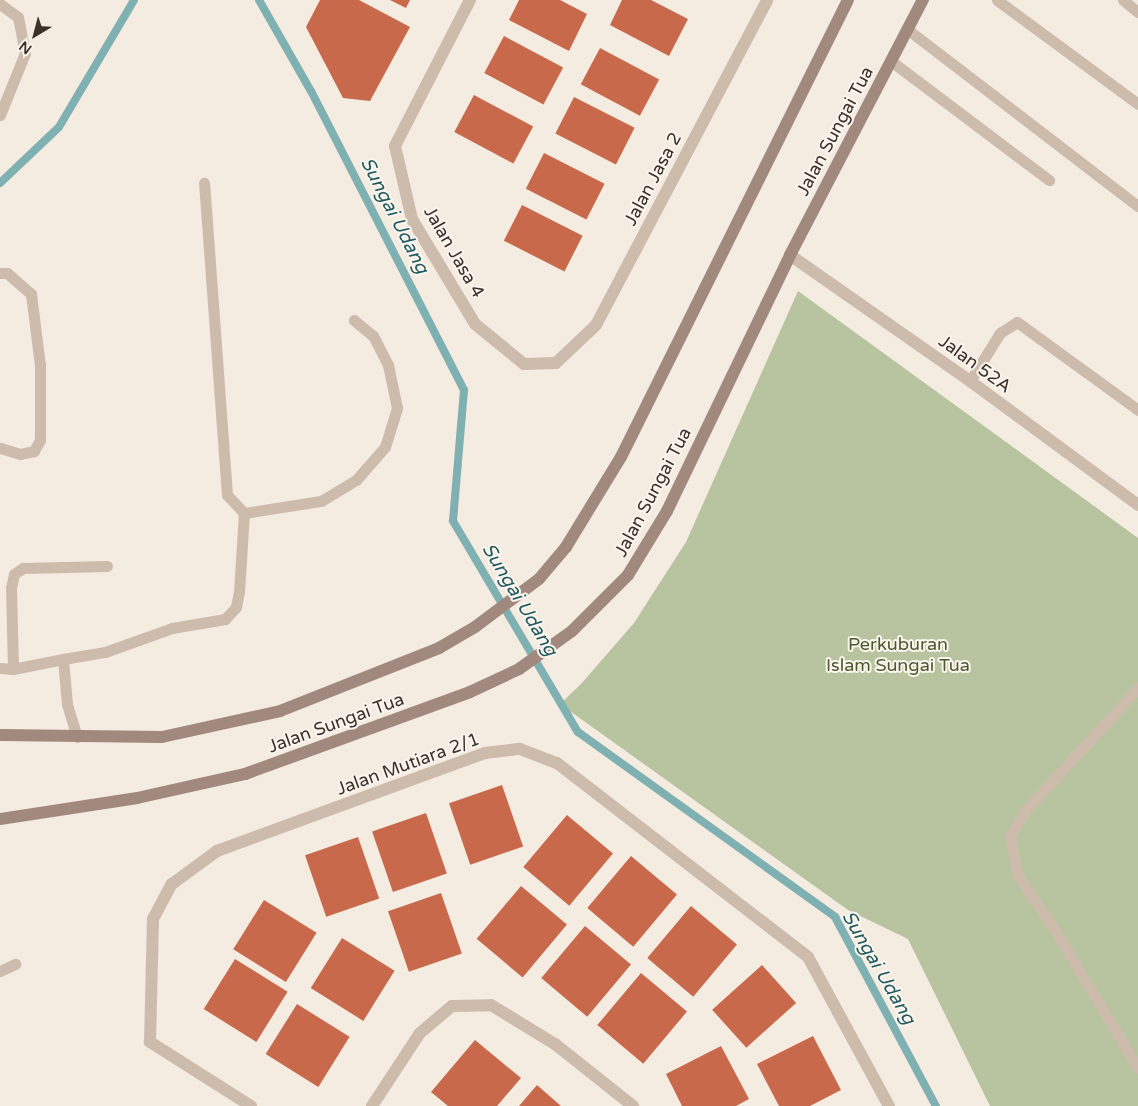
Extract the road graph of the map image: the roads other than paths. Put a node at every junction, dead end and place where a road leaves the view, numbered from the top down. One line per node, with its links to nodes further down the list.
1 (470, 0): 19 (street, Jalan Jasa 4)
2 (767, 0): 19 (street, Jalan Jasa 2)
3 (848, 0): 31 (main road, Jalan Sungai Tua)
4 (923, 0): 9 (main road, Jalan Sungai Tua)
5 (997, 0): 11 (lane)
6 (1123, 0): 8 (lane)
7 (0, 4): 12 (lane)
8 (1138, 12)
9 (907, 29): 10 (main road, Jalan Sungai Tua); 15 (lane)
10 (891, 61): 13 (lane); 16 (main road, Jalan Sungai Tua)
11 (1138, 104)
12 (0, 115)
13 (1049, 180)
14 (204, 183): 24 (lane)
15 (1138, 206)
16 (790, 255): 20 (street, Jalan 52A); 32 (main road, Jalan Sungai Tua)
17 (0, 273): 22 (lane)
18 (354, 320): 24 (lane)
19 (556, 363)
20 (970, 381): 21 (lane); 23 (street, Jalan 52A)
21 (1138, 410)
22 (0, 448)
23 (1138, 505)
24 (244, 513): 26 (lane)
25 (107, 566): 28 (lane)
26 (63, 659): 28 (lane); 31 (lane)
27 (0, 668): 28 (lane)
28 (13, 669)
29 (1138, 688): 35 (lane)
30 (0, 735): 31 (main road, Jalan Sungai Tua)
31 (77, 737)
32 (0, 819)
33 (15, 964): 34 (lane)
34 (0, 971)
35 (1138, 1068)
36 (251, 1106): 39 (street, Jalan Mutiara 2/1)
37 (372, 1106): 38 (street)
38 (632, 1106)
39 (889, 1106)

